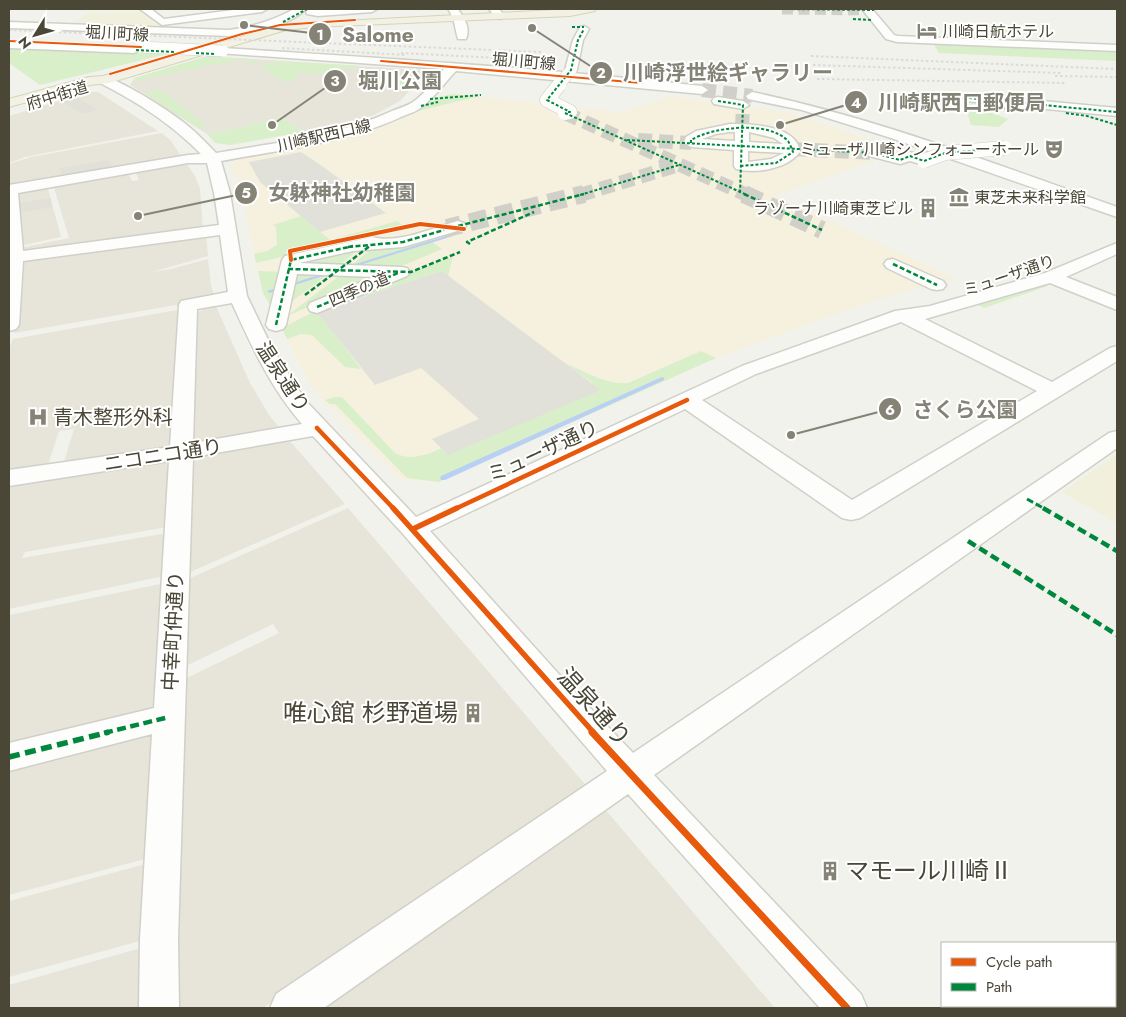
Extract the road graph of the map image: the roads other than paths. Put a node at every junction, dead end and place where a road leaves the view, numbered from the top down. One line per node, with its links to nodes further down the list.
1 (145, 9): 13 (street)
2 (262, 9): 13 (street)
3 (269, 9): 13 (street)
4 (301, 9): 13 (street)
5 (313, 9): 11 (street)
6 (372, 9): 11 (street)
7 (591, 9): 9 (main road, 府中街道)
8 (867, 9): 20 (street)
9 (497, 12): 10 (main road, 府中街道)
10 (456, 13): 11 (main road, 府中街道); 16 (street)
11 (355, 16): 15 (street); 24 (main road, 府中街道)
12 (9, 24): 13 (street)
13 (166, 27)
14 (572, 27): 33 (street, bridge)
15 (300, 28)
16 (462, 38)
17 (9, 41): 19 (street, 堀川町線)
18 (9, 45): 21 (street)
19 (137, 48): 21 (street); 23 (street, 堀川町線, bridge)
20 (1117, 48)
21 (121, 50): 22 (street)
22 (176, 54)
23 (452, 67): 26 (street, 堀川町線); 40 (street, 川崎駅西口線)
24 (96, 82): 29 (main road, 府中街道); 31 (main road, 府中街道); 40 (street, 温泉通り)
25 (607, 82): 25 (street)
26 (702, 90)
27 (969, 98): 32 (street)
28 (718, 101): 42 (street)
29 (9, 104)
30 (998, 108): 34 (street)
31 (9, 109)
32 (1117, 112)
33 (565, 113)
34 (1117, 125)
35 (742, 128): 36 (street); 36 (street); 38 (street)
36 (742, 146): 38 (street); 38 (street)
37 (1005, 148): 39 (street, bridge)
38 (793, 149)
39 (874, 153)
40 (205, 156): 41 (street, 川崎駅西口線); 44 (street, 温泉通り)
41 (10, 190): 48 (street)
42 (1117, 212)
43 (458, 226): 46 (street)
44 (227, 229): 48 (street); 54 (street, 温泉通り)
45 (1117, 234): 56 (street, ミューザ通り)
46 (371, 244): 50 (street, 四季の道); 51 (street, 四季の道)
47 (1117, 248): 52 (street, ミューザ通り)
48 (12, 258): 57 (street)
49 (893, 264): 53 (street)
50 (340, 270): 50 (street, 四季の道); 51 (street, 四季の道)
51 (287, 276): 58 (street)
52 (1051, 277): 55 (street); 56 (street, ミューザ通り)
53 (937, 285)
54 (238, 296): 62 (street, 温泉通り); 64 (street, 中幸町仲通り)
55 (1117, 304)
56 (902, 315): 60 (street); 61 (street, ミューザ通り)
57 (9, 325)
58 (276, 325)
59 (1117, 352): 60 (street)
60 (1052, 390): 61 (street)
61 (686, 400): 66 (street, ミューザ通り)
62 (317, 428): 64 (street, ニコニコ通り); 66 (street, 温泉通り)
63 (1117, 438): 69 (street)
64 (182, 452): 65 (street, ニコニコ通り); 67 (street, 中幸町仲通り)
65 (9, 478)
66 (413, 529): 69 (street, 温泉通り)
67 (169, 717): 68 (street); 70 (street, 中幸町仲通り)
68 (9, 757)
69 (631, 774): 71 (street); 72 (street, 温泉通り)
70 (159, 1008)
71 (290, 1008)
72 (847, 1008)

